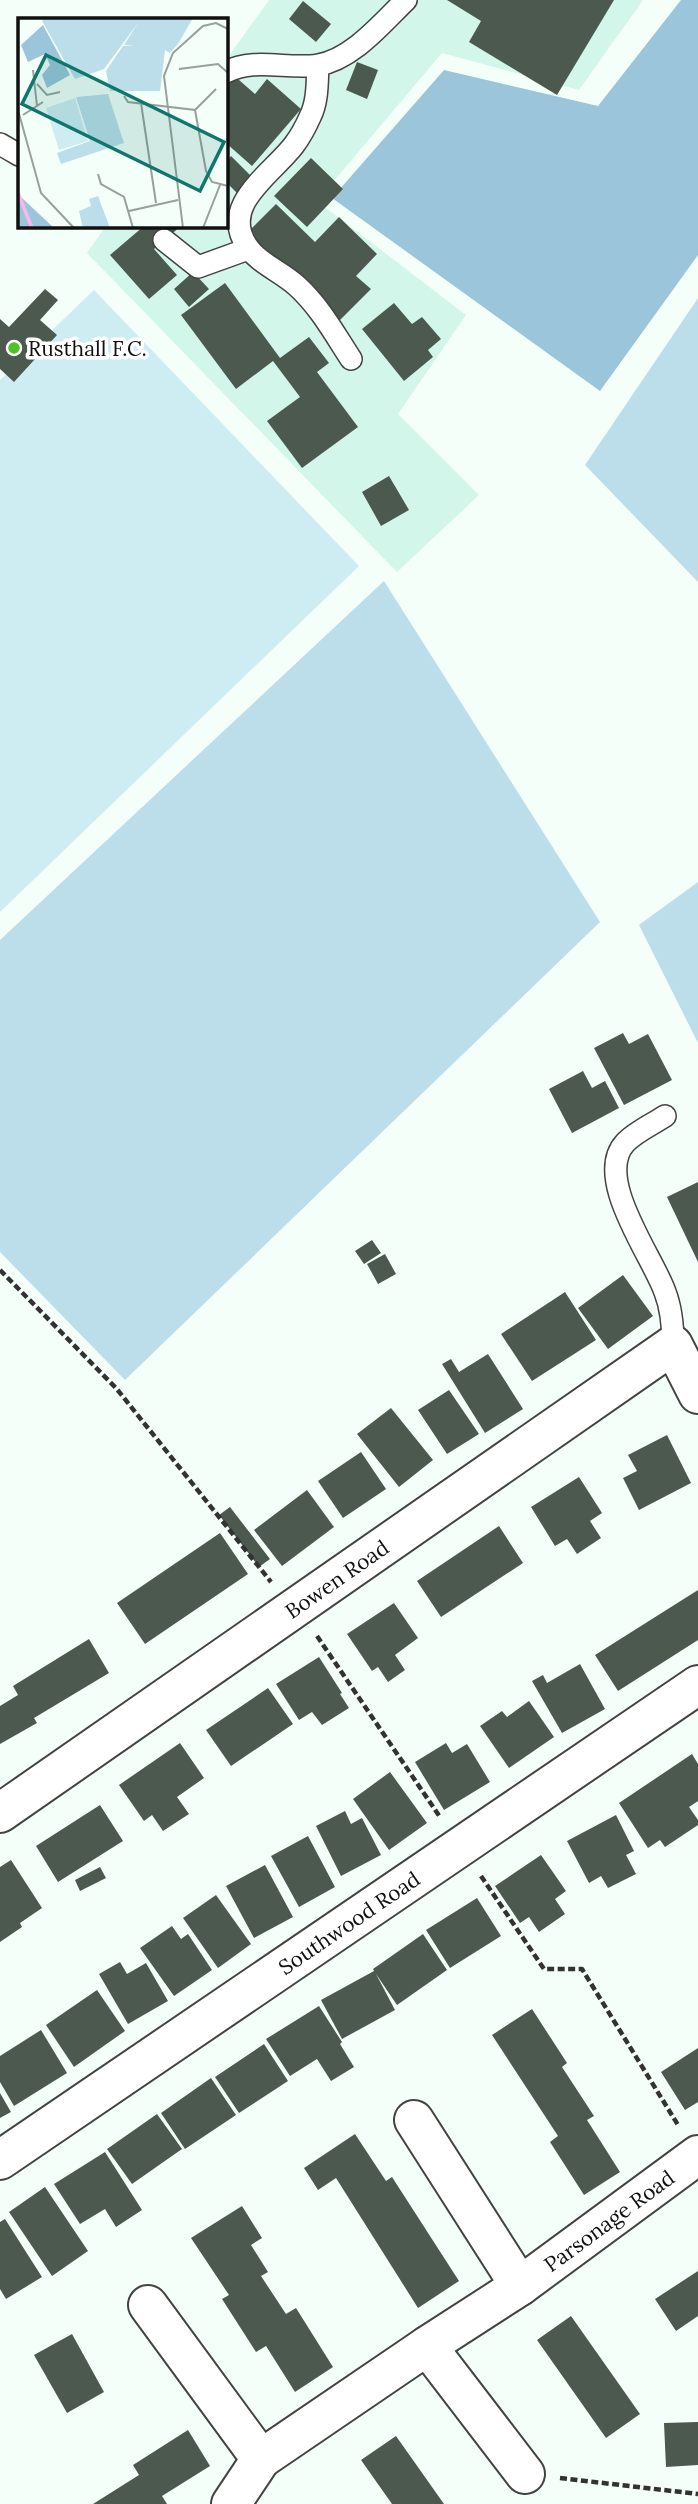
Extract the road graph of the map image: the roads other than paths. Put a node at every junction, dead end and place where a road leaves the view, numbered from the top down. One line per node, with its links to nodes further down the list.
1 (406, 0): 2 (lane)
2 (318, 65): 3 (lane); 7 (lane)
3 (228, 71)
4 (0, 144): 5 (lane)
5 (18, 154)
6 (164, 240): 7 (lane)
7 (248, 249): 8 (lane)
8 (351, 359)
9 (665, 1116): 10 (lane)
10 (673, 1345): 11 (street); 13 (street, Bowen Road)
11 (698, 1394)
12 (698, 1685): 16 (street, Southwood Road)
13 (0, 1813)
14 (414, 2120): 17 (street)
15 (698, 2156): 17 (street, Parsonage Road)
16 (0, 2160)
17 (520, 2286): 19 (street, Parsonage Road)
18 (148, 2305): 20 (street)
19 (427, 2346): 20 (street, Parsonage Road); 21 (street)
20 (261, 2459): 22 (street, Parsonage Road)
21 (525, 2474)
22 (231, 2504)

